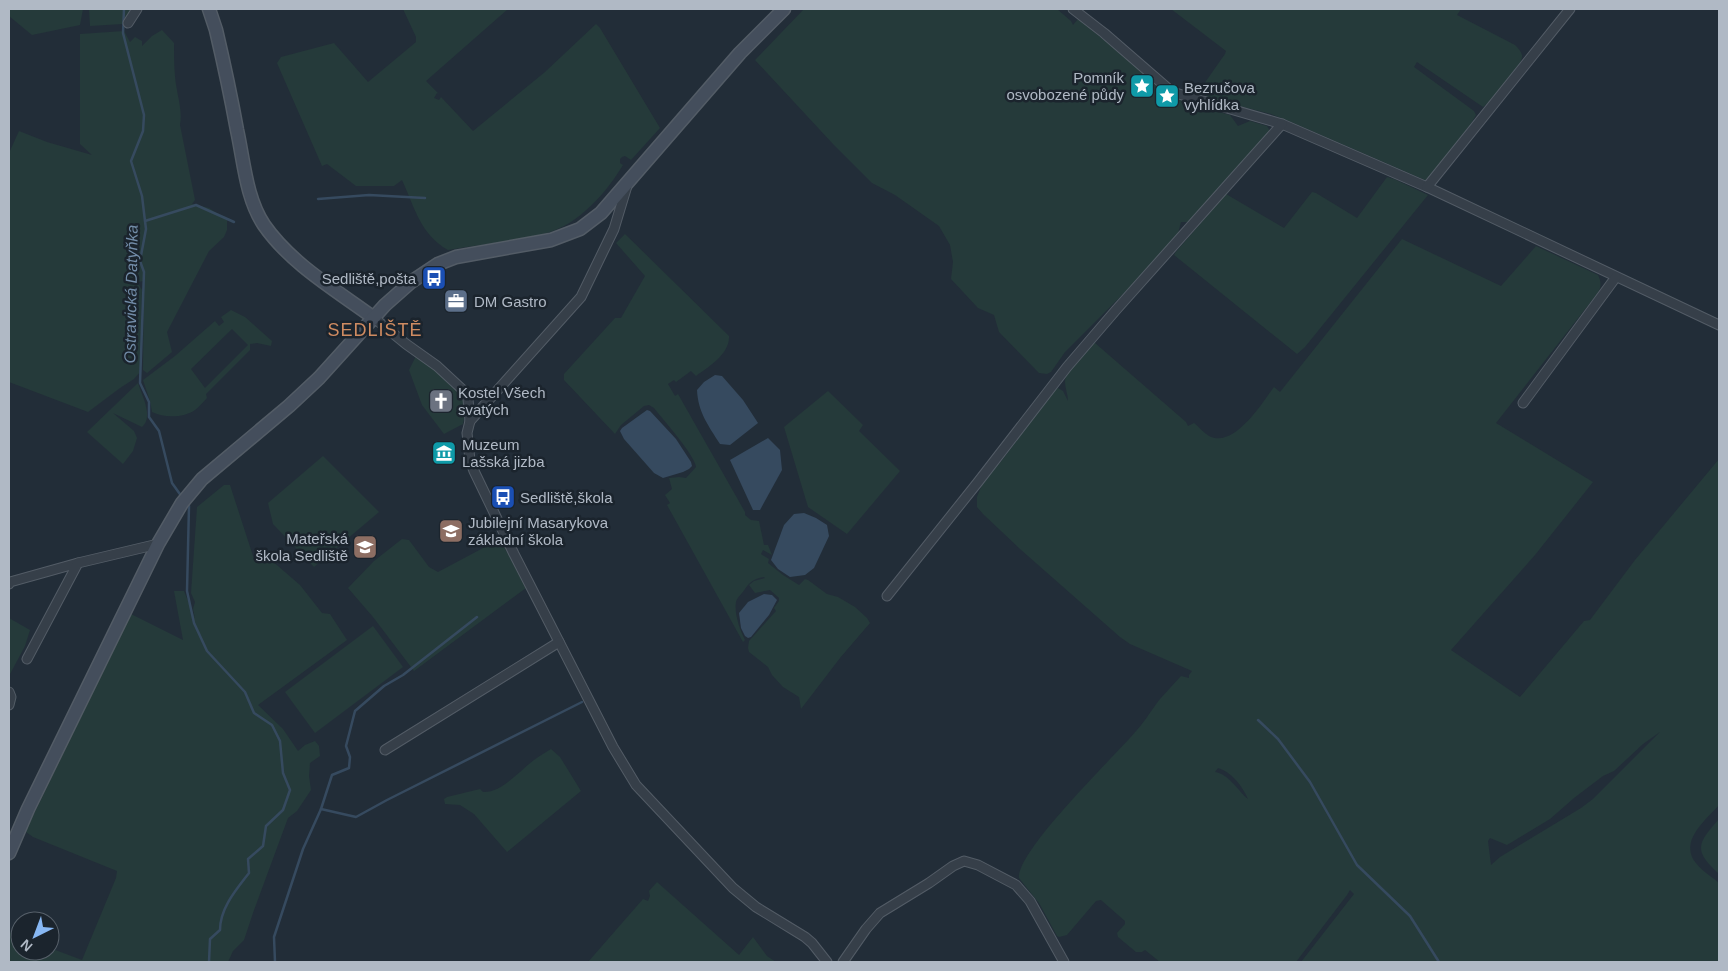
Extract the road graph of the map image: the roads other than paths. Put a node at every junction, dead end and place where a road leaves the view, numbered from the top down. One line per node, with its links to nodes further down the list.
1 (137, 9): 6 (street)
2 (209, 9): 11 (main road)
3 (784, 9): 8 (main road)
4 (1073, 9): 7 (street)
5 (1570, 9): 9 (street)
6 (128, 23)
7 (1282, 124): 9 (street); 18 (street)
8 (627, 184): 11 (main road); 14 (street)
9 (1427, 188): 10 (street)
10 (1616, 277): 12 (street); 13 (street)
11 (374, 318): 14 (street); 15 (main road)
12 (1719, 325)
13 (1523, 402)
14 (470, 421): 19 (street)
15 (158, 544): 16 (street); 24 (main road)
16 (78, 562): 17 (street); 20 (street)
17 (9, 584)
18 (887, 596)
19 (559, 642): 23 (street); 25 (street)
20 (27, 659)
21 (9, 692): 22 (street)
22 (9, 705)
23 (385, 750)
24 (9, 854)
25 (827, 962)
26 (843, 962): 27 (street)
27 (1064, 962)

